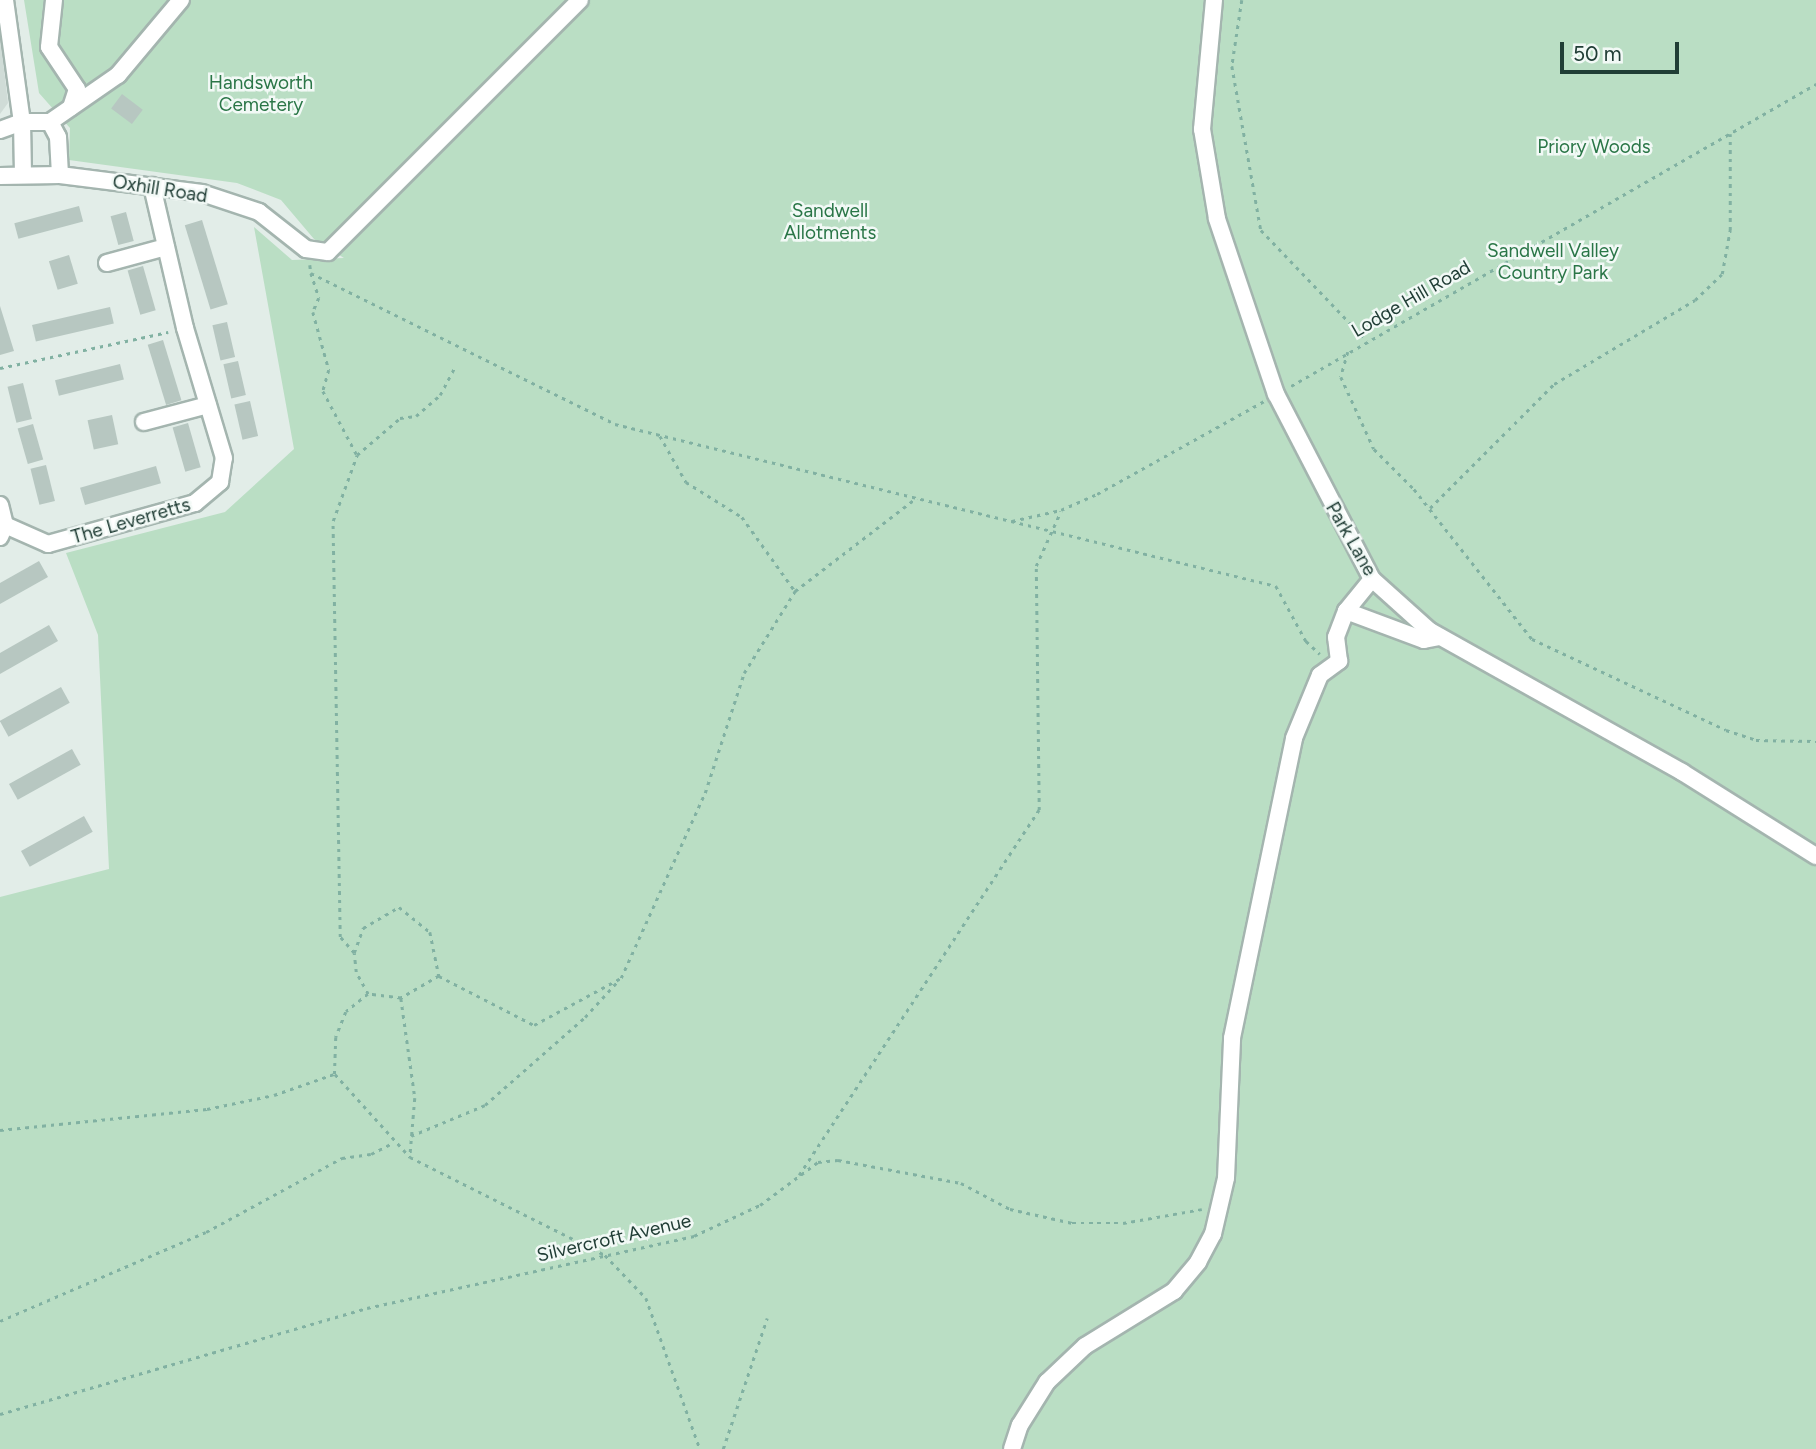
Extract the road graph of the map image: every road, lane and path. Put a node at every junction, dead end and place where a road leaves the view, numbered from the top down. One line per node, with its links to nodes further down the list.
1 (5, 0): 9 (street)
2 (54, 0): 8 (street)
3 (181, 0): 8 (street)
4 (580, 0): 18 (street)
5 (1214, 0): 26 (street, Park Lane)
6 (1242, 0): 22 (path)
7 (1816, 85): 12 (path, Lodge Hill Road)
8 (69, 109): 10 (street)
9 (22, 122): 10 (street); 11 (street); 13 (street)
10 (50, 122): 14 (street)
11 (0, 130)
12 (1730, 134): 22 (path, Lodge Hill Road); 33 (path)
13 (23, 175): 14 (street, Oxhill Road); 15 (street, Oxhill Road)
14 (60, 175): 16 (street, Oxhill Road)
15 (0, 176)
16 (152, 186): 17 (street, The Leverretts); 18 (street, Oxhill Road)
17 (166, 247): 19 (street); 21 (street, The Leverretts)
18 (306, 249): 20 (path)
19 (107, 263)
20 (311, 273): 29 (path); 30 (path)
21 (186, 328): 25 (path); 27 (street, The Leverretts)
22 (1367, 341): 23 (path, Lodge Hill Road)
23 (1348, 352): 26 (path, Lodge Hill Road); 33 (path)
24 (455, 367): 30 (path)
25 (0, 368)
26 (1276, 394): 34 (path, Lodge Hill Road); 38 (street, Park Lane)
27 (208, 405): 28 (street); 36 (street, The Leverretts)
28 (144, 422)
29 (659, 434): 31 (path); 39 (path)
30 (357, 455): 45 (path)
31 (916, 498): 35 (path); 39 (path)
32 (0, 505): 36 (street, The Leverretts)
33 (1430, 508): 43 (path)
34 (1061, 510): 35 (path, Lodge Hill Road); 37 (path)
35 (1010, 521): 37 (path)
36 (3, 531)
37 (1052, 531): 42 (path); 55 (path)
38 (1372, 579): 40 (street); 41 (street, Park Lane)
39 (795, 591): 47 (path)
40 (1346, 611): 41 (street); 42 (street)
41 (1440, 637): 44 (street, Park Lane)
42 (1339, 661): 56 (street)
43 (1816, 741)
44 (1816, 856)
45 (354, 953): 46 (path); 48 (path)
46 (439, 976): 47 (path); 49 (path)
47 (621, 978): 52 (path)
48 (368, 993): 49 (path); 50 (path)
49 (401, 998): 52 (path)
50 (335, 1074): 51 (path); 53 (path)
51 (0, 1130)
52 (411, 1136): 54 (path)
53 (393, 1143): 54 (path); 59 (path)
54 (410, 1157): 57 (path)
55 (797, 1178): 56 (path, Silvercroft Avenue); 57 (path, Silvercroft Avenue)
56 (1222, 1203): 63 (street)
57 (605, 1255): 60 (path, Silvercroft Avenue); 61 (path)
58 (767, 1318): 62 (path)
59 (0, 1321)
60 (0, 1414)
61 (699, 1449)
62 (723, 1449)
63 (1013, 1449)

